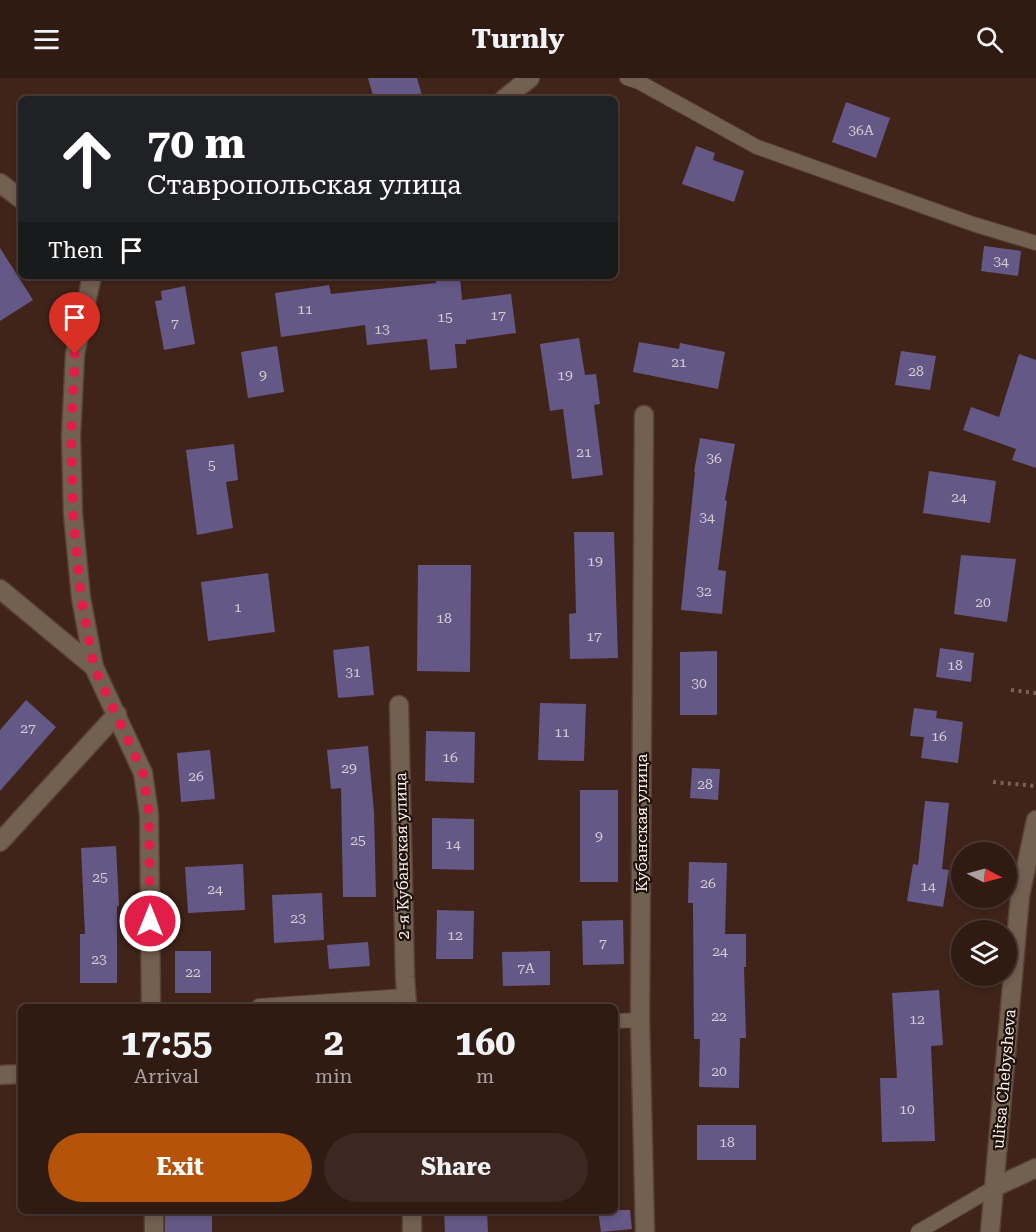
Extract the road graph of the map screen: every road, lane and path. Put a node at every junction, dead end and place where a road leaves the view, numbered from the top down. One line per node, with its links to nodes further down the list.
1 (530, 78): 3 (street)
2 (627, 78): 6 (lane)
3 (508, 96)
4 (0, 183): 5 (street)
5 (18, 197)
6 (1036, 243)
7 (91, 279): 12 (street)
8 (583, 279): 9 (path)
9 (585, 283)
10 (644, 414): 24 (street, Кубанская улица)
11 (0, 589): 12 (street)
12 (94, 667): 16 (street)
13 (1011, 690): 14 (path)
14 (1036, 693)
15 (399, 705): 21 (street, 2-я Кубанская улица)
16 (117, 714): 20 (street); 22 (street)
17 (993, 782): 18 (path)
18 (1036, 786)
19 (1036, 820): 29 (street, ulitsa Chebysheva)
20 (0, 843)
21 (406, 1001): 23 (lane)
22 (151, 1004)
23 (318, 1004)
24 (640, 1020): 25 (lane); 34 (street, Кубанская улица)
25 (618, 1021)
26 (18, 1074): 27 (street)
27 (0, 1075)
28 (1036, 1168): 29 (street)
29 (994, 1187): 35 (lane); 36 (street, ulitsa Chebysheva)
30 (154, 1214): 32 (street)
31 (412, 1214): 33 (street)
32 (154, 1232)
33 (412, 1232)
34 (645, 1232)
35 (918, 1232)
36 (990, 1232)

